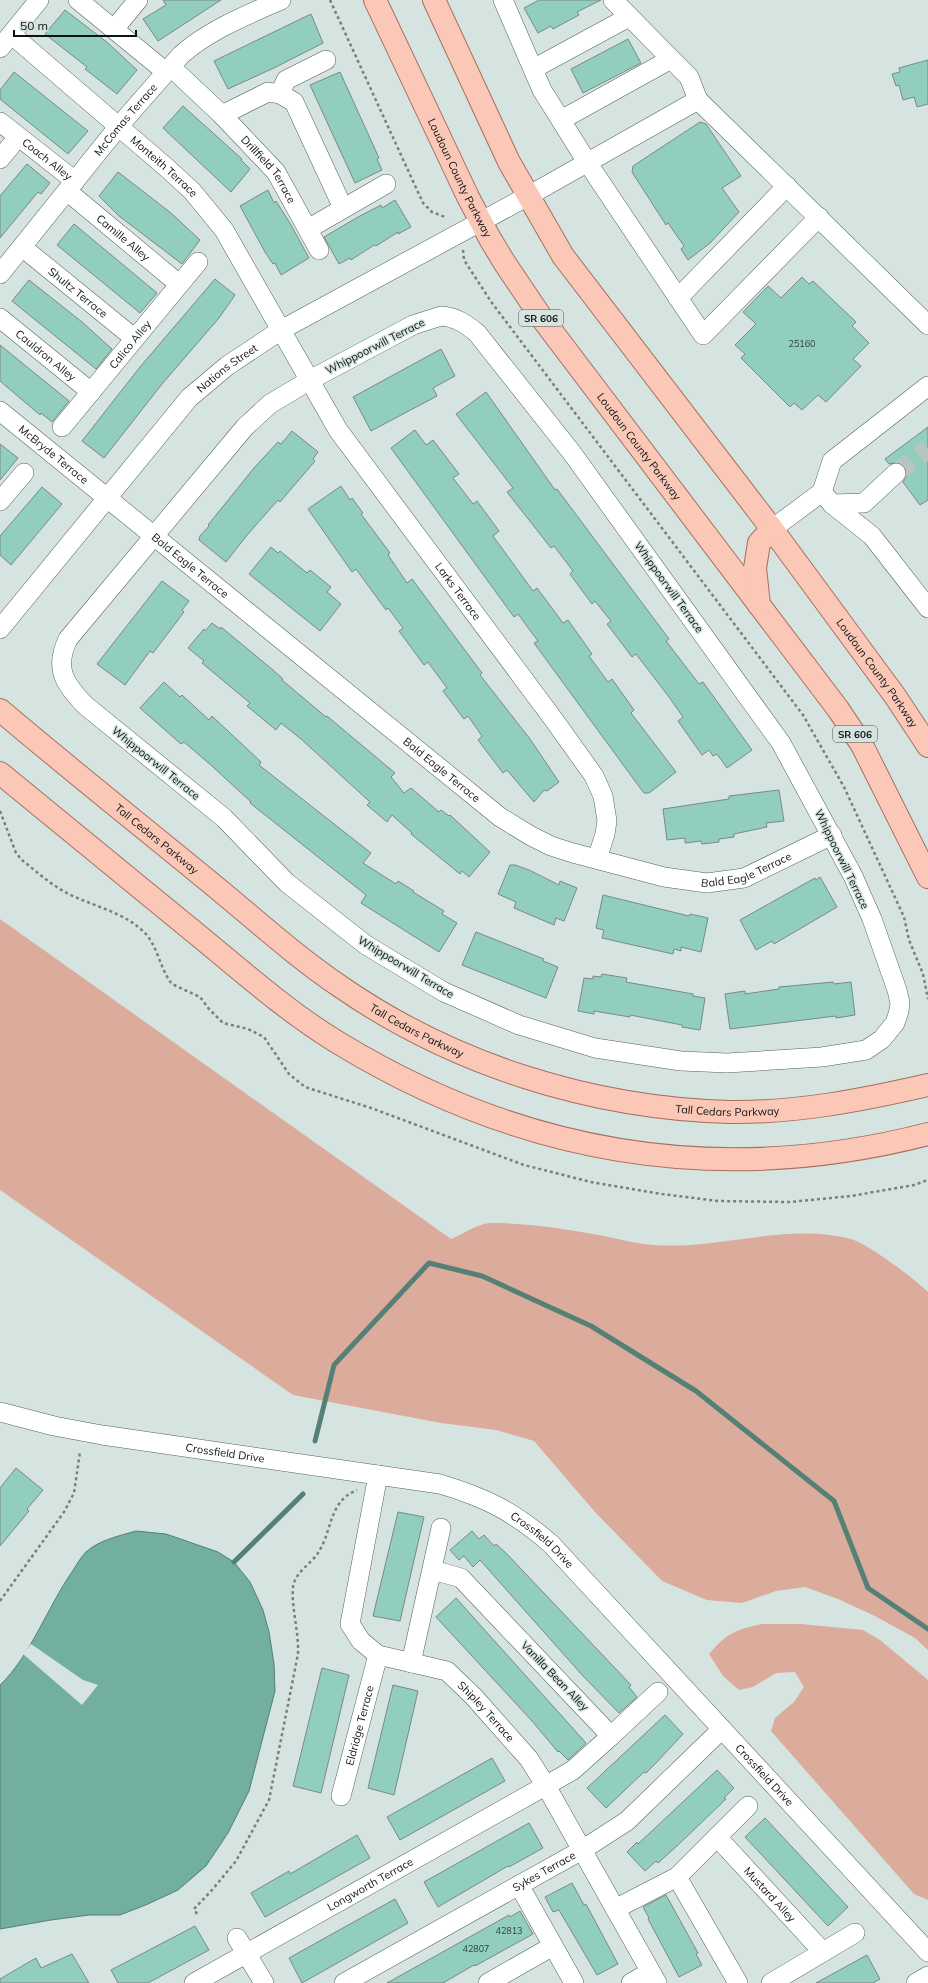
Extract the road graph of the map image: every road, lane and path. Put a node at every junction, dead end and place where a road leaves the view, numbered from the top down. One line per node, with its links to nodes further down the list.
1 (39, 0): 13 (street)
2 (78, 0): 12 (street, Drillfield Terrace)
3 (138, 0): 12 (street)
4 (281, 0): 10 (street, McComas Terrace)
5 (330, 0): 32 (path)
6 (376, 0): 34 (main road, Loudoun County Parkway / SR 606)
7 (434, 0): 30 (main road, Loudoun County Parkway)
8 (503, 0): 17 (street)
9 (613, 0): 11 (street)
10 (252, 6): 16 (street, McComas Terrace)
11 (629, 16): 14 (street); 17 (street)
12 (114, 29): 16 (street, Drillfield Terrace)
13 (6, 41): 23 (street, Monteith Terrace)
14 (671, 59): 19 (street); 21 (street)
15 (326, 60): 18 (street)
16 (169, 69): 20 (street, Drillfield Terrace); 23 (street, McComas Terrace)
17 (533, 69): 21 (street)
18 (280, 94): 20 (street); 31 (street)
19 (698, 100): 26 (street, Nations Street); 29 (street)
20 (222, 115): 35 (street, Drillfield Terrace)
21 (561, 120): 26 (street)
22 (0, 122): 24 (street, Coach Alley)
23 (119, 126): 28 (street, McComas Terrace); 45 (street, Monteith Terrace)
24 (18, 137): 25 (street, Coach Alley); 28 (street, Coach Alley)
25 (0, 159)
26 (587, 162): 30 (street, Nations Street); 42 (street)
27 (386, 184): 31 (street)
28 (71, 186): 36 (street, McComas Terrace); 41 (street, Camille Alley)
29 (787, 186): 33 (street); 42 (street)
30 (528, 196): 34 (street, Nations Street); 57 (main road, Loudoun County Parkway)
31 (343, 208): 35 (street)
32 (445, 217)
33 (819, 217): 42 (street); 44 (street)
34 (480, 222): 45 (street, Nations Street); 59 (main road, Loudoun County Parkway / SR 606)
35 (308, 230): 38 (street, Drillfield Terrace)
36 (22, 247): 40 (street, McComas Terrace); 46 (street, Shultz Terrace)
37 (463, 248): 70 (path)
38 (319, 250)
39 (198, 262): 41 (street, Calico Alley)
40 (0, 274)
41 (179, 284): 46 (street, Calico Alley)
42 (678, 298)
43 (0, 318): 49 (street, Cauldron Alley)
44 (928, 325)
45 (281, 330): 47 (street, Larks Terrace); 54 (street, Nations Street)
46 (134, 338): 49 (street, Calico Alley)
47 (310, 380): 58 (street, Whippoorwill Terrace); 67 (street, Whippoorwill Terrace); 68 (street, Larks Terrace)
48 (928, 386): 55 (street)
49 (91, 392): 51 (street, Calico Alley)
50 (0, 410): 54 (street, McBryde Terrace)
51 (62, 427)
52 (24, 473): 56 (street)
53 (896, 473): 55 (street)
54 (108, 498): 58 (street, Bald Eagle Terrace); 61 (street, Nations Street)
55 (827, 498): 57 (street); 60 (street)
56 (0, 501)
57 (772, 529): 59 (main road); 64 (main road, Loudoun County Parkway)
58 (154, 536): 67 (street, Whippoorwill Terrace); 68 (street, Bald Eagle Terrace)
59 (759, 605): 69 (main road, Loudoun County Parkway / SR 606)
60 (928, 608)
61 (0, 629)
62 (0, 710): 65 (main road, Tall Cedars Parkway)
63 (0, 727): 65 (main road)
64 (928, 746)
65 (58, 757): 71 (main road, Tall Cedars Parkway)
66 (0, 773): 72 (main road)
67 (832, 835): 68 (street, Bald Eagle Terrace)
68 (597, 859)
69 (928, 877)
70 (928, 999)
71 (928, 1085)
72 (928, 1134)
73 (0, 1412): 75 (street, Crossfield Drive)
74 (80, 1452): 79 (path)
75 (378, 1475): 80 (street, Shipley Terrace); 83 (street, Crossfield Drive)
76 (358, 1489): 93 (path)
77 (441, 1528): 78 (street)
78 (433, 1570): 81 (street); 84 (street, Vanilla Bean Alley)
79 (0, 1601)
80 (378, 1655): 81 (street, Shipley Terrace); 86 (street, Eldridge Terrace)
81 (411, 1663): 85 (street, Shipley Terrace)
82 (658, 1692): 84 (street)
83 (722, 1729): 89 (street, Sykes Terrace); 98 (street, Crossfield Drive)
84 (611, 1736): 85 (street)
85 (546, 1786): 89 (street, Shipley Terrace); 99 (street, Longworth Terrace)
86 (341, 1796)
87 (748, 1806): 88 (street)
88 (717, 1837): 90 (street); 97 (street, Mustard Alley)
89 (582, 1850): 91 (street, Sykes Terrace); 92 (street, Shipley Terrace)
90 (678, 1877): 92 (street); 108 (street)
91 (519, 1885): 96 (street); 102 (street, Sykes Terrace)
92 (615, 1909): 101 (street, Shipley Terrace)
93 (197, 1914)
94 (855, 1933): 97 (street)
95 (237, 1938): 99 (street)
96 (553, 1946): 105 (street); 106 (street)
97 (823, 1952): 109 (street)
98 (928, 1952)
99 (246, 1954): 103 (street, Longworth Terrace); 104 (street)
100 (928, 1976): 110 (street)
101 (653, 1977): 107 (street)
102 (346, 1982)
103 (194, 1983)
104 (264, 1983)
105 (488, 1983)
106 (574, 1983)
107 (631, 1983)
108 (738, 1983)
109 (771, 1983)
110 (916, 1983)

